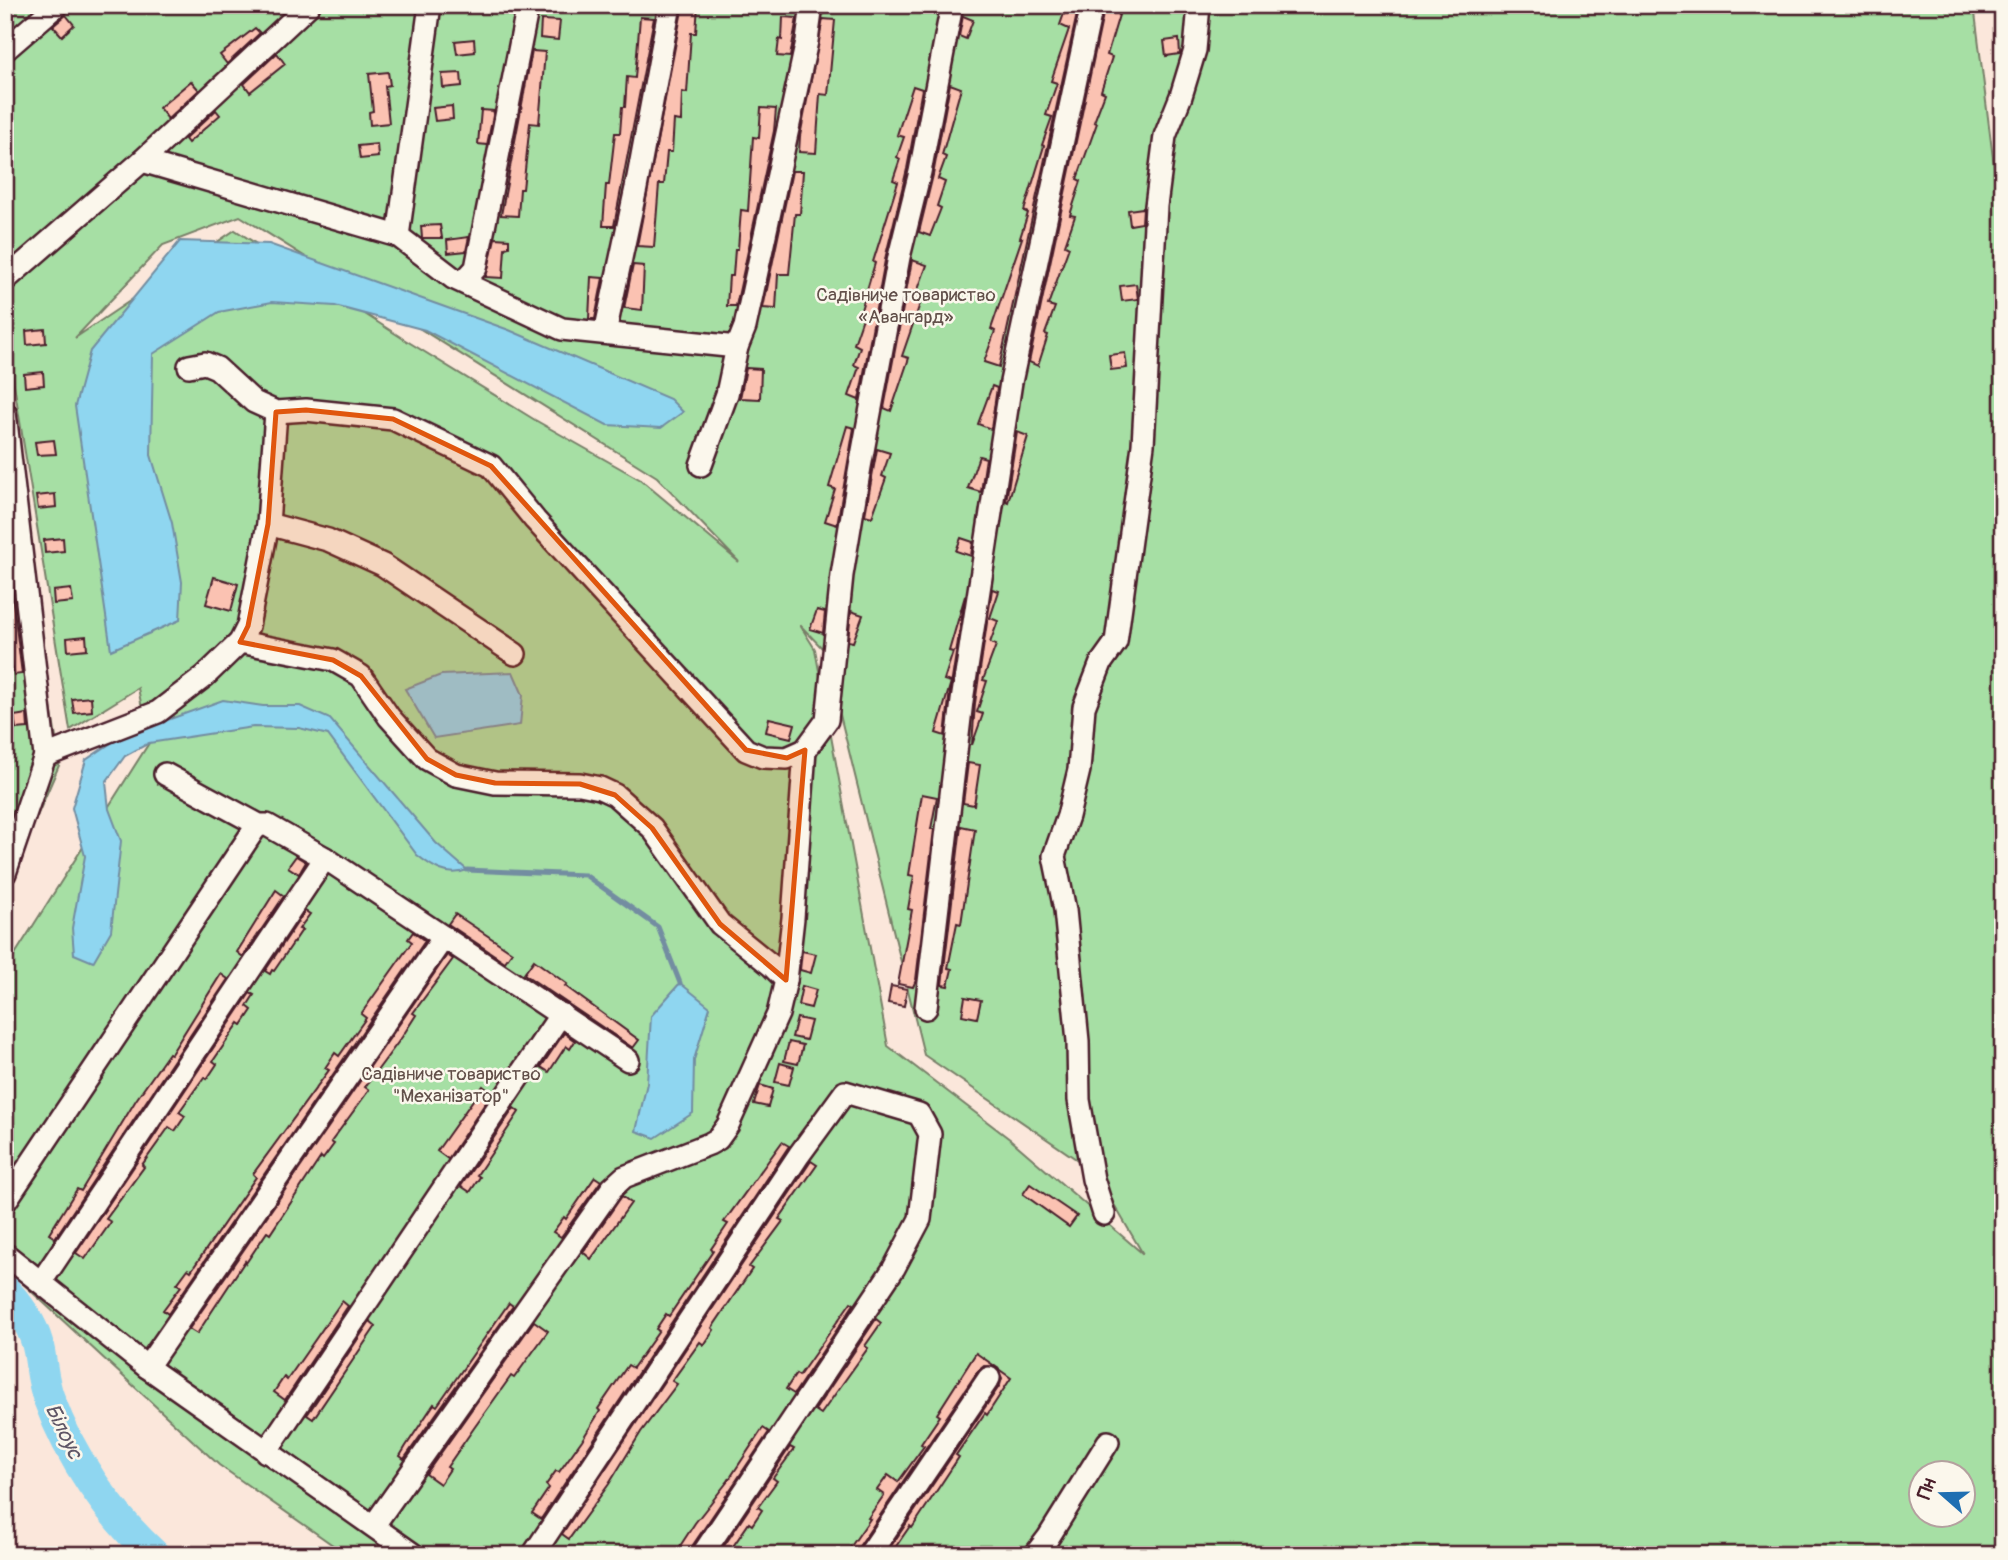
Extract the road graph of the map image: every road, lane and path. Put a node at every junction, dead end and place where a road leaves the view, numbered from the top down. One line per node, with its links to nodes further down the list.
1 (57, 5): 10 (street)
2 (309, 5): 11 (street)
3 (430, 5): 12 (street)
4 (528, 5): 14 (street)
5 (670, 5): 15 (street)
6 (812, 5): 16 (street)
7 (952, 5): 24 (street)
8 (1092, 5): 32 (street)
9 (1199, 5): 36 (street)
10 (5, 50)
11 (142, 161): 12 (street); 13 (street)
12 (398, 236): 14 (street)
13 (5, 280)
14 (464, 281): 15 (street)
15 (605, 333): 16 (street)
16 (737, 348): 20 (street)
17 (189, 366): 18 (street)
18 (276, 412): 21 (street); 24 (street)
19 (5, 413): 25 (street)
20 (701, 465)
21 (268, 524): 22 (street); 23 (street)
22 (240, 642): 25 (street); 31 (street)
23 (514, 654)
24 (805, 750): 31 (street)
25 (45, 756): 29 (street)
26 (165, 774): 27 (street)
27 (259, 825): 28 (street); 35 (street)
28 (325, 858): 30 (street); 38 (street)
29 (5, 873)
30 (444, 937): 33 (street); 39 (street)
31 (786, 980): 43 (street)
32 (926, 1007)
33 (561, 1014): 34 (street); 42 (street)
34 (628, 1060)
35 (5, 1202)
36 (1104, 1214)
37 (5, 1254): 38 (street)
38 (41, 1282): 39 (street)
39 (147, 1367): 42 (street)
40 (989, 1378): 47 (street)
41 (1108, 1443): 48 (street)
42 (266, 1452): 43 (street)
43 (374, 1525): 44 (street)
44 (414, 1555)
45 (533, 1555): 46 (street)
46 (702, 1555)
47 (869, 1555)
48 (1035, 1555)

